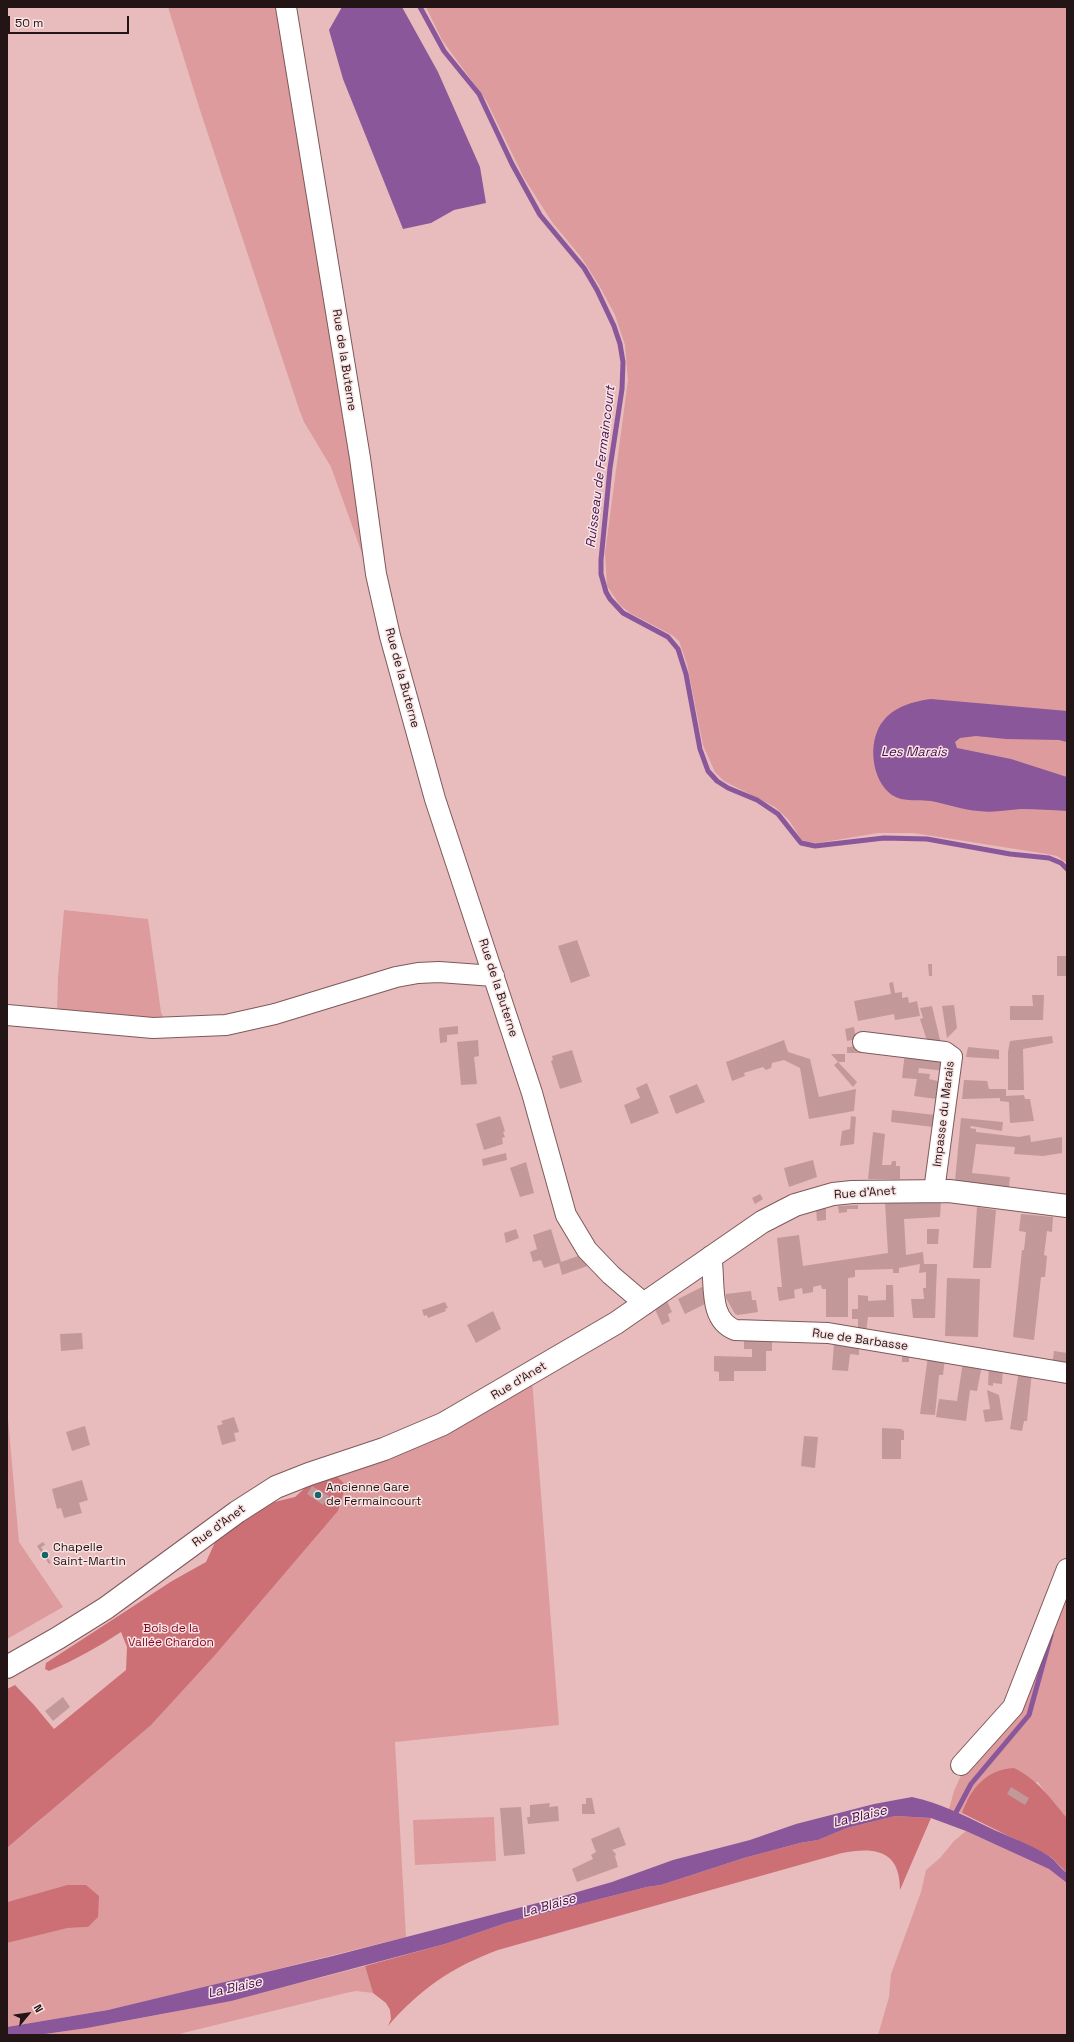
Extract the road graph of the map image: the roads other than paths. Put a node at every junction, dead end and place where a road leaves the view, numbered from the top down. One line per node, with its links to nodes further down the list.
1 (286, 7): 2 (street, Rue de la Buterne)
2 (494, 976): 3 (street); 8 (street, Rue de la Buterne)
3 (7, 1014)
4 (863, 1042): 5 (street, Impasse du Marais)
5 (934, 1191): 6 (main road, Rue d'Anet); 7 (main road, Rue d'Anet)
6 (1067, 1206)
7 (711, 1256): 8 (main road, Rue d'Anet); 9 (street, Rue de Barbasse)
8 (641, 1301): 11 (main road, Rue d'Anet)
9 (1067, 1373)
10 (1067, 1569): 12 (street)
11 (7, 1667)
12 (961, 1765)

